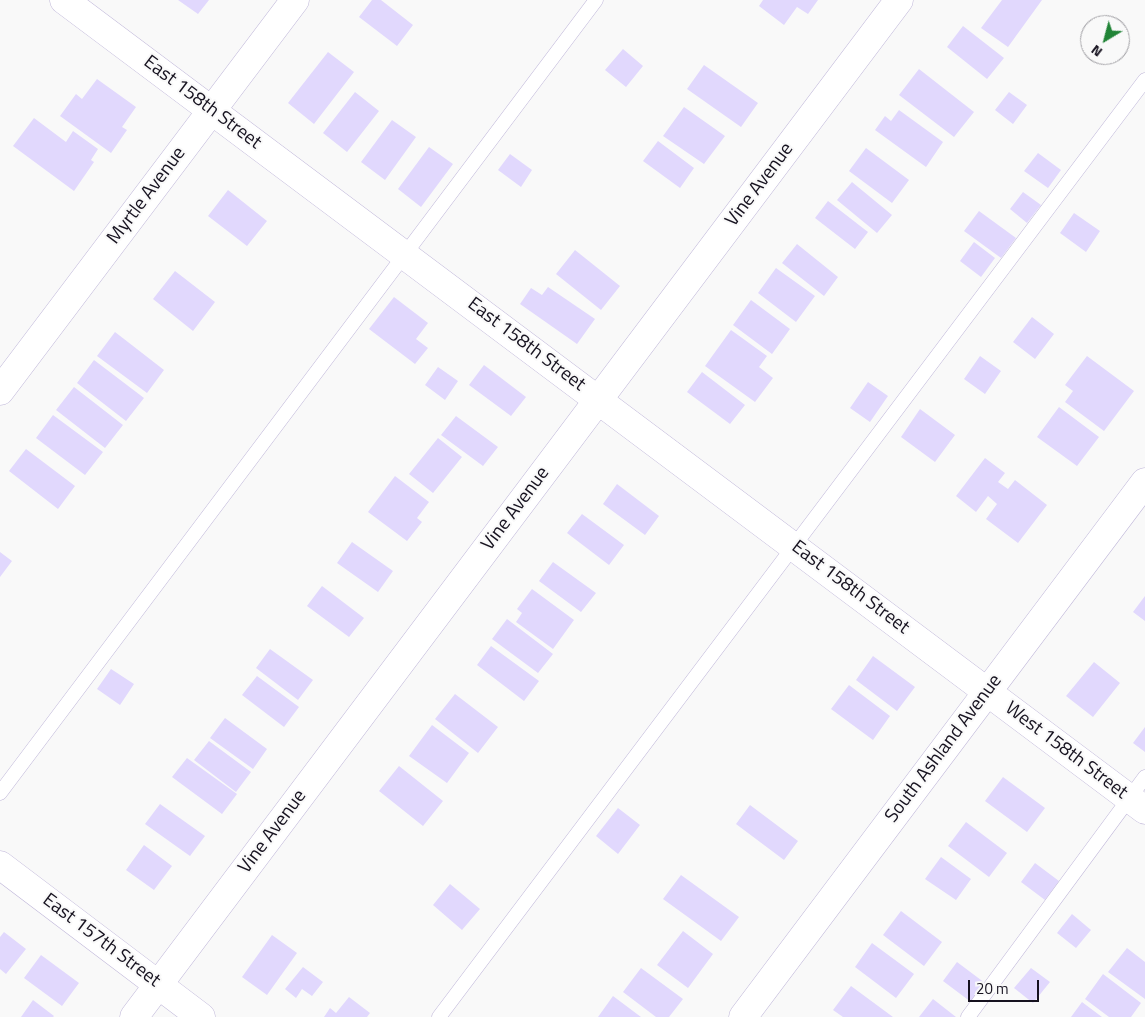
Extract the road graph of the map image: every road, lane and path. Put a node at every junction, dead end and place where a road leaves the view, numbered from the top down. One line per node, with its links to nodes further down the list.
1 (64, 0): 6 (street, East 158th Street)
2 (295, 0): 6 (street, Myrtle Avenue)
3 (596, 0): 7 (lane)
4 (899, 0): 9 (street, Vine Avenue)
5 (1145, 80): 11 (lane)
6 (212, 110): 7 (street, East 158th Street); 8 (street, Myrtle Avenue)
7 (404, 254): 9 (street, East 158th Street); 13 (lane)
8 (0, 391)
9 (598, 399): 11 (street, East 158th Street); 16 (street, Vine Avenue)
10 (1145, 482): 12 (street, South Ashland Avenue)
11 (794, 546): 12 (street, East 158th Street); 19 (lane)
12 (988, 691): 14 (street, West 158th Street); 20 (street, South Ashland Avenue)
13 (0, 793)
14 (1140, 795): 21 (lane)
15 (0, 865): 16 (street, East 157th Street)
16 (158, 984): 17 (street, Vine Avenue); 18 (street, East 157th Street)
17 (134, 1017)
18 (202, 1017)
19 (439, 1017)
20 (743, 1017)
21 (968, 1017)

